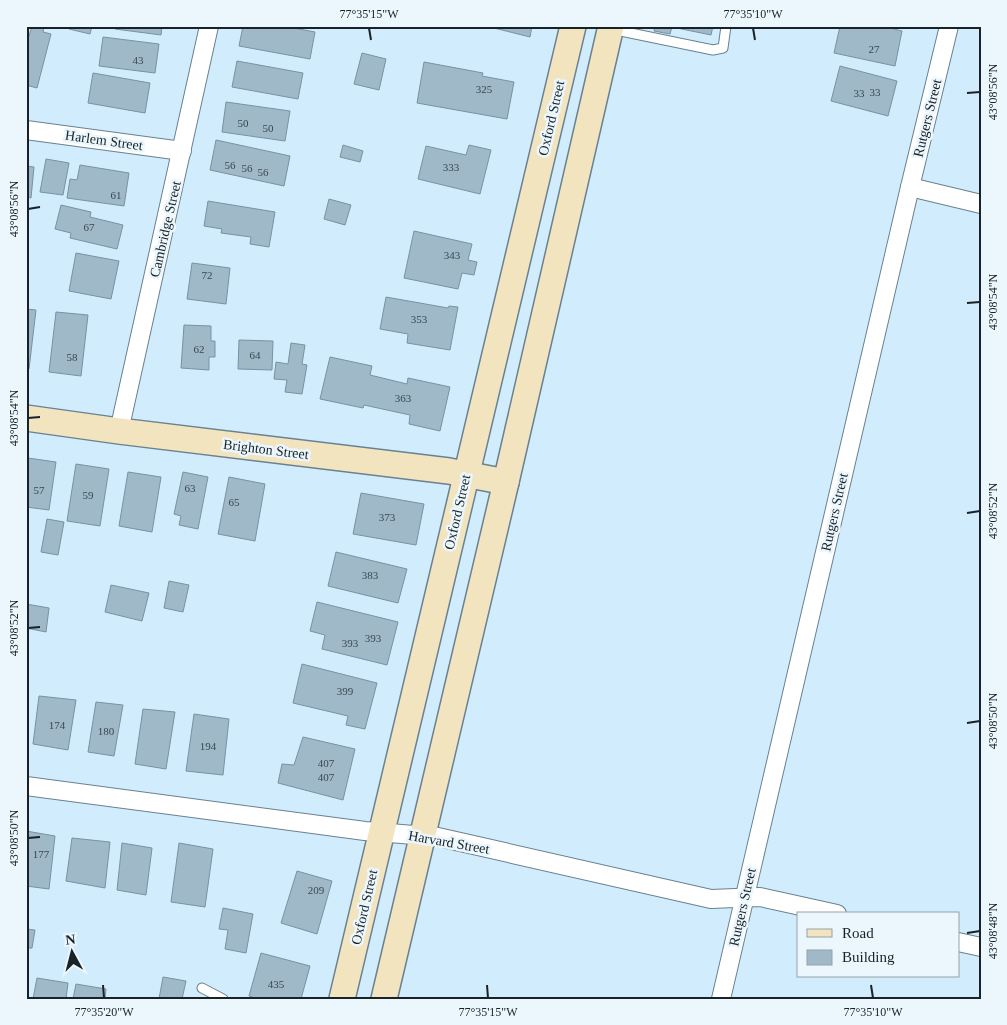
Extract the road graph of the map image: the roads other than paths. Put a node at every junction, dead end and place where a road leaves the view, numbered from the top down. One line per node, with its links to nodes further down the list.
1 (210, 26): 7 (street, Cambridge Street)
2 (573, 26): 12 (street, Oxford Street)
3 (726, 26): 5 (lane)
4 (949, 26): 8 (street, Rutgers Street)
5 (611, 28): 13 (street)
6 (26, 130): 7 (street, Harlem Street)
7 (182, 151): 11 (street, Cambridge Street)
8 (910, 187): 9 (street); 17 (street, Rutgers Street)
9 (981, 204)
10 (26, 418): 11 (street, Brighton Street)
11 (119, 431): 12 (street, Brighton Street)
12 (466, 475): 13 (street, Brighton Street); 15 (street, Oxford Street)
13 (506, 482): 16 (street)
14 (26, 786): 15 (street, Harvard Street)
15 (382, 832): 16 (street, Harvard Street); 23 (street, Oxford Street)
16 (423, 835): 17 (street, Harvard Street); 24 (street)
17 (744, 897): 18 (street, Harvard Street); 25 (street, Rutgers Street)
18 (828, 912)
19 (960, 942): 20 (street)
20 (981, 947)
21 (202, 988): 22 (lane)
22 (223, 999)
23 (342, 999)
24 (384, 999)
25 (721, 999)

